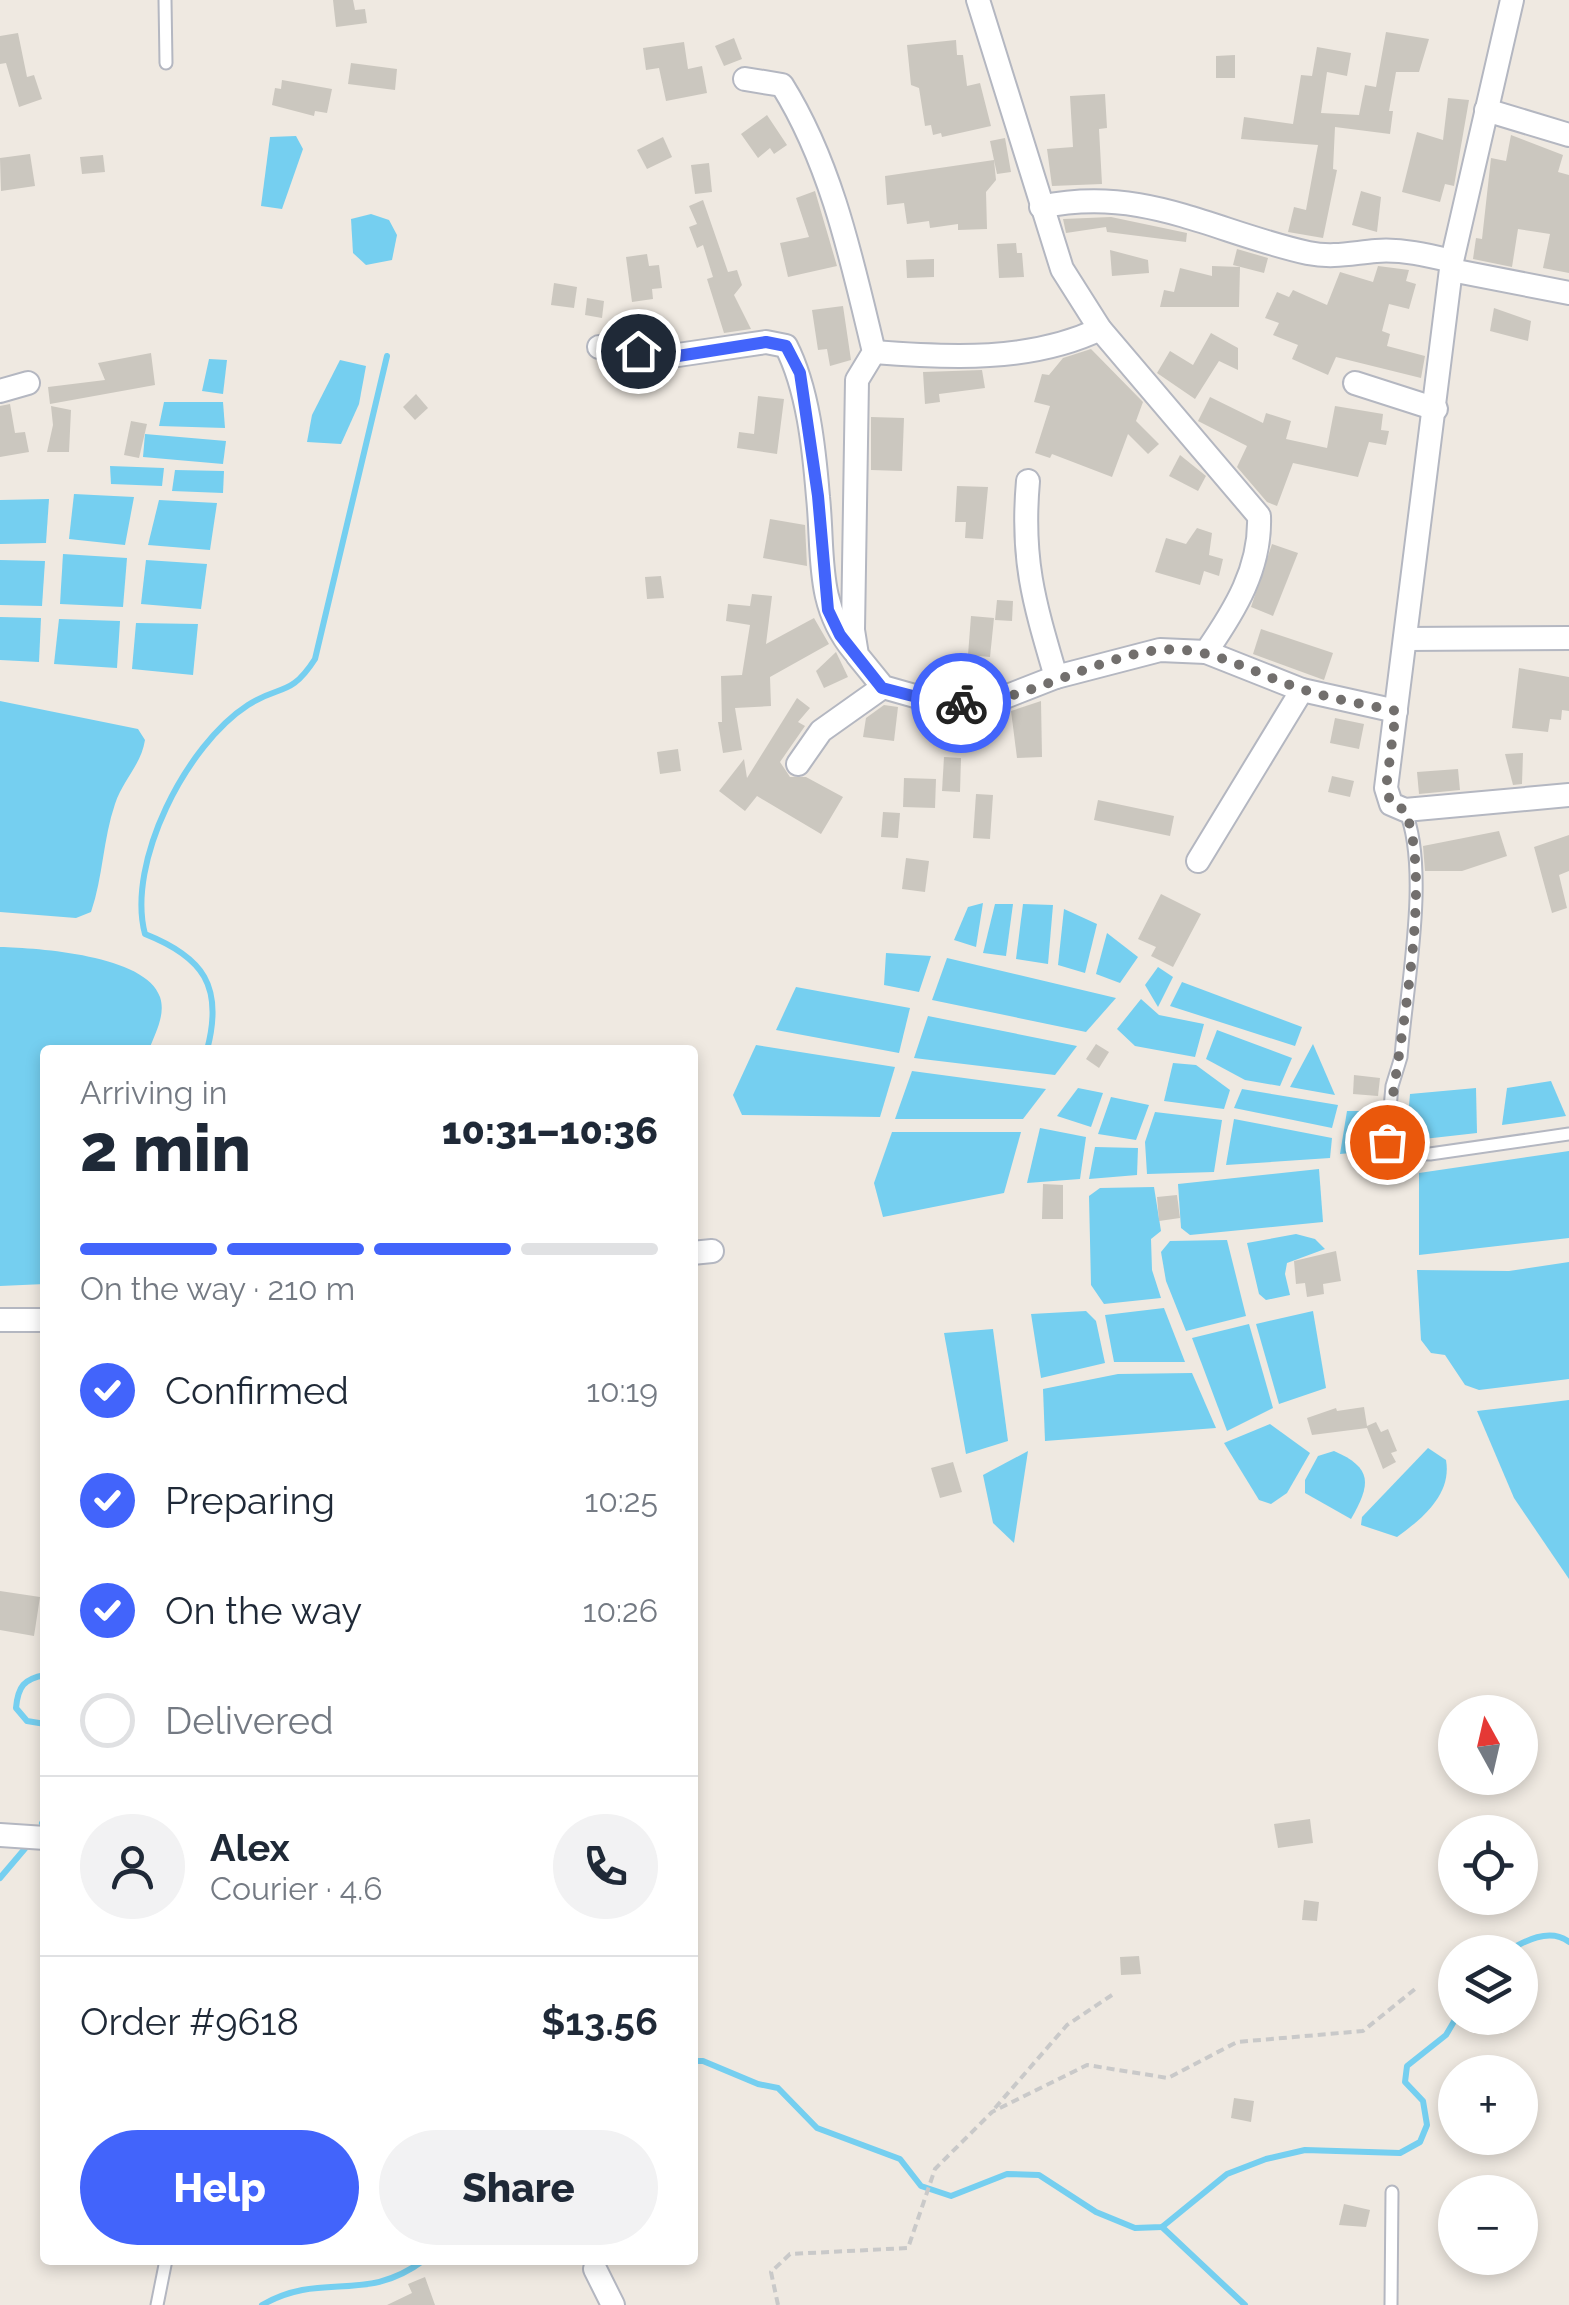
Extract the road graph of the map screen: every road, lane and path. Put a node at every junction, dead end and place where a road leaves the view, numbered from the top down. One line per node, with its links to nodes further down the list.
1 (165, 0): 4 (lane)
2 (978, 0): 8 (street)
3 (1512, 0): 6 (street)
4 (166, 63)
5 (746, 79): 13 (street)
6 (1486, 110): 7 (street); 9 (street)
7 (1569, 135)
8 (1041, 207): 9 (street); 11 (street)
9 (1451, 265): 10 (street); 17 (street)
10 (1569, 293)
11 (1100, 328): 13 (street); 21 (street)
12 (599, 347): 22 (street)
13 (874, 352): 22 (street)
14 (28, 383): 16 (street)
15 (1355, 383): 17 (street)
16 (0, 390)
17 (1436, 409): 20 (street)
18 (1028, 481): 23 (street)
19 (1569, 638): 20 (street)
20 (1405, 640): 26 (street)
21 (1206, 652): 23 (street); 25 (street)
22 (857, 655): 24 (street)
23 (1056, 677): 24 (street)
24 (882, 688): 27 (street)
25 (1302, 690): 26 (street); 30 (street)
26 (1396, 711): 29 (street)
27 (798, 764)
28 (1569, 796): 29 (street)
29 (1405, 810): 31 (lane)
30 (1198, 861)
31 (1569, 1134)
32 (0, 1320): 33 (street)
33 (40, 1320)
34 (0, 1835): 35 (street)
35 (40, 1838)
36 (1415, 1990): 38 (path)
37 (1115, 1993): 38 (path)
38 (992, 2112): 44 (path)
39 (1392, 2192): 45 (lane)
40 (165, 2265): 42 (lane)
41 (595, 2269): 43 (street)
42 (156, 2305)
43 (613, 2305)
44 (778, 2305)
45 (1391, 2305)

